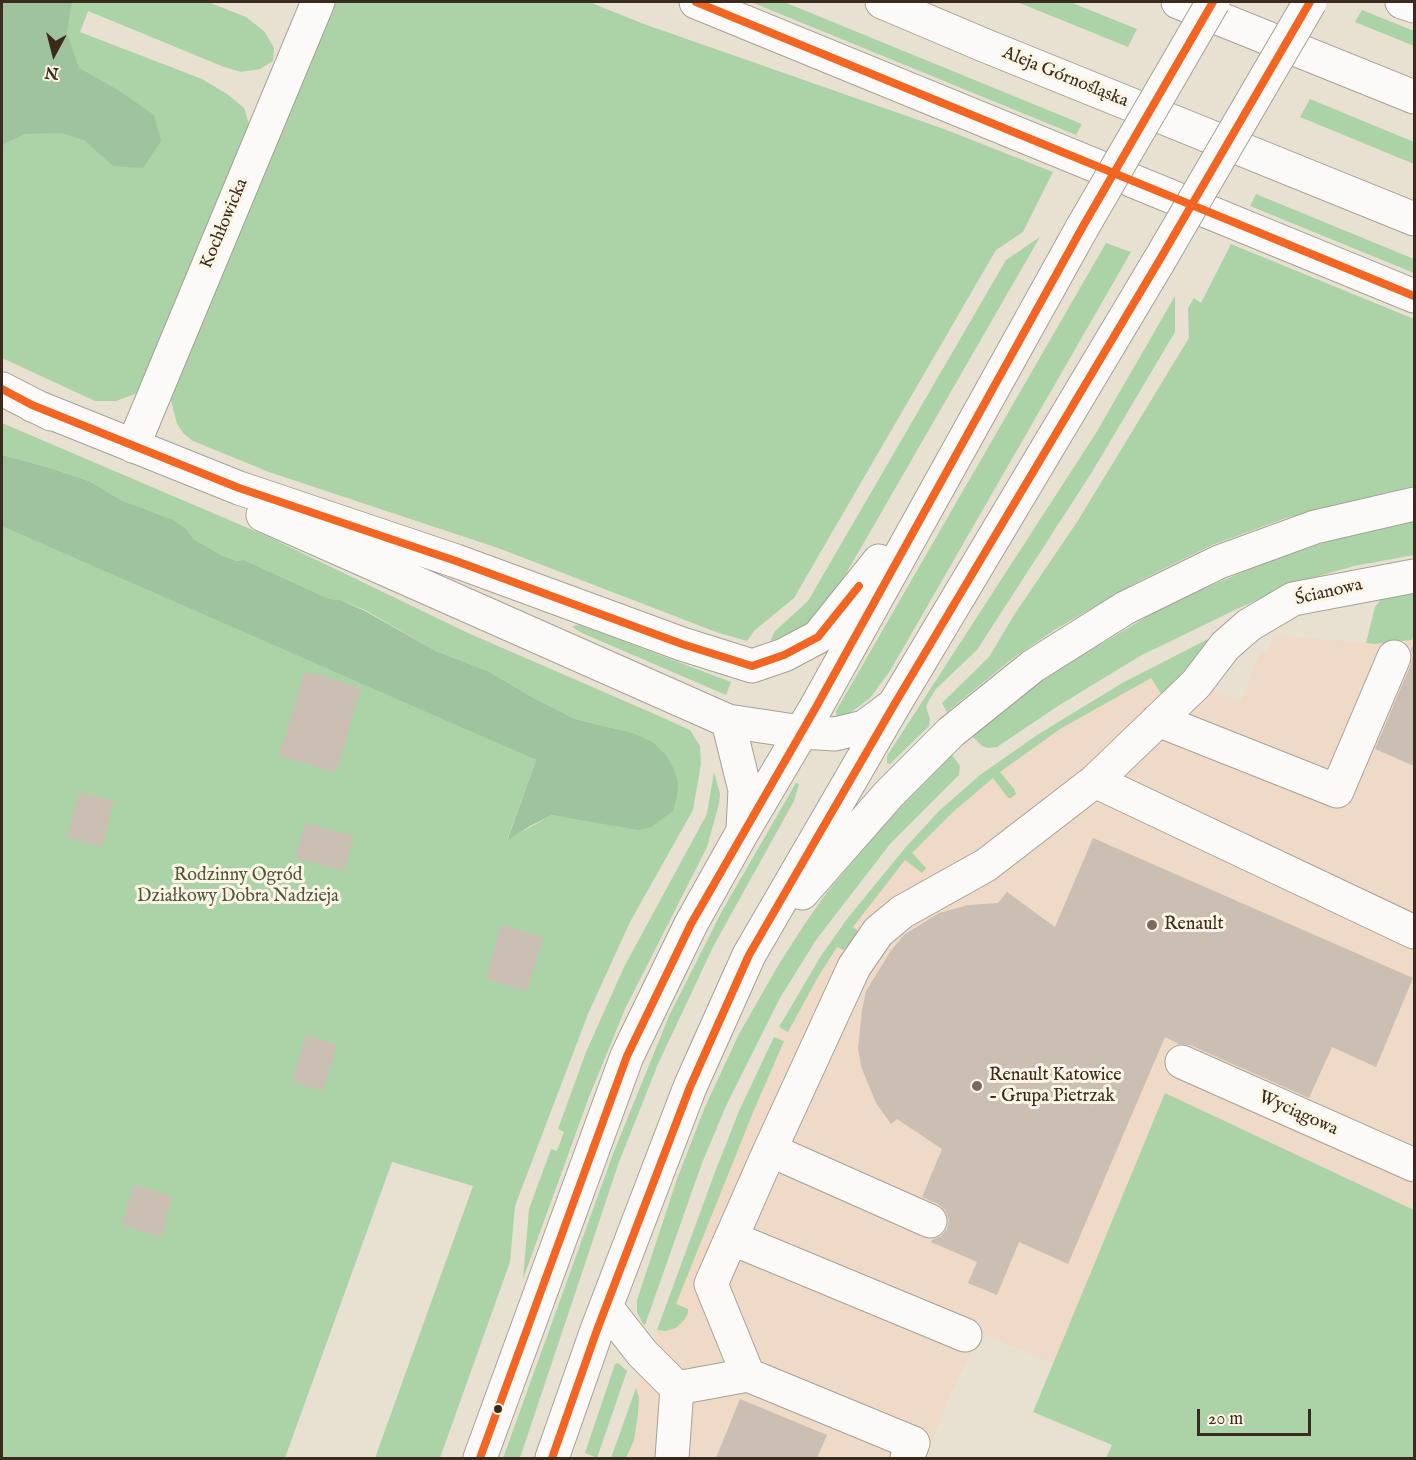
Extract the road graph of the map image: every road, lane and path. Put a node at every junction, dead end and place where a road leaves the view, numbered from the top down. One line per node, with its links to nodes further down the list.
1 (318, 2): 14 (main road, Kochłowicka)
2 (696, 2): 11 (main road)
3 (882, 2): 10 (main road, Aleja Górnośląska)
4 (1178, 2): 9 (main road)
5 (1213, 2): 15 (main road, bridge)
6 (1310, 2): 19 (main road, bridge)
7 (1402, 2): 8 (main road)
8 (1414, 6)
9 (1414, 97)
10 (1414, 219)
11 (1414, 296)
12 (2, 390): 13 (main road)
13 (32, 405): 14 (main road); 21 (main road)
14 (133, 446): 15 (main road)
15 (938, 486): 22 (main road)
16 (1414, 504): 26 (main road)
17 (1414, 576): 20 (main road, Ścianowa)
18 (1394, 657): 20 (main road)
19 (894, 705): 22 (main road); 26 (main road)
20 (1158, 720): 23 (main road, Ścianowa)
21 (728, 721): 22 (main road); 24 (main road)
22 (801, 732): 24 (main road)
23 (1095, 781): 25 (main road); 28 (main road, Ścianowa)
24 (743, 831): 36 (main road)
25 (1414, 932)
26 (749, 955): 32 (main road)
27 (1182, 1062): 29 (main road, Wyciągowa)
28 (770, 1149): 30 (main road); 31 (main road, Ścianowa)
29 (1414, 1165)
30 (930, 1221)
31 (731, 1238): 33 (main road); 34 (main road, Ścianowa)
32 (606, 1306): 35 (main road); 37 (main road)
33 (965, 1335)
34 (748, 1375): 35 (main road); 39 (main road)
35 (677, 1388): 38 (main road)
36 (480, 1458)
37 (552, 1458)
38 (672, 1458)
39 (907, 1458)

